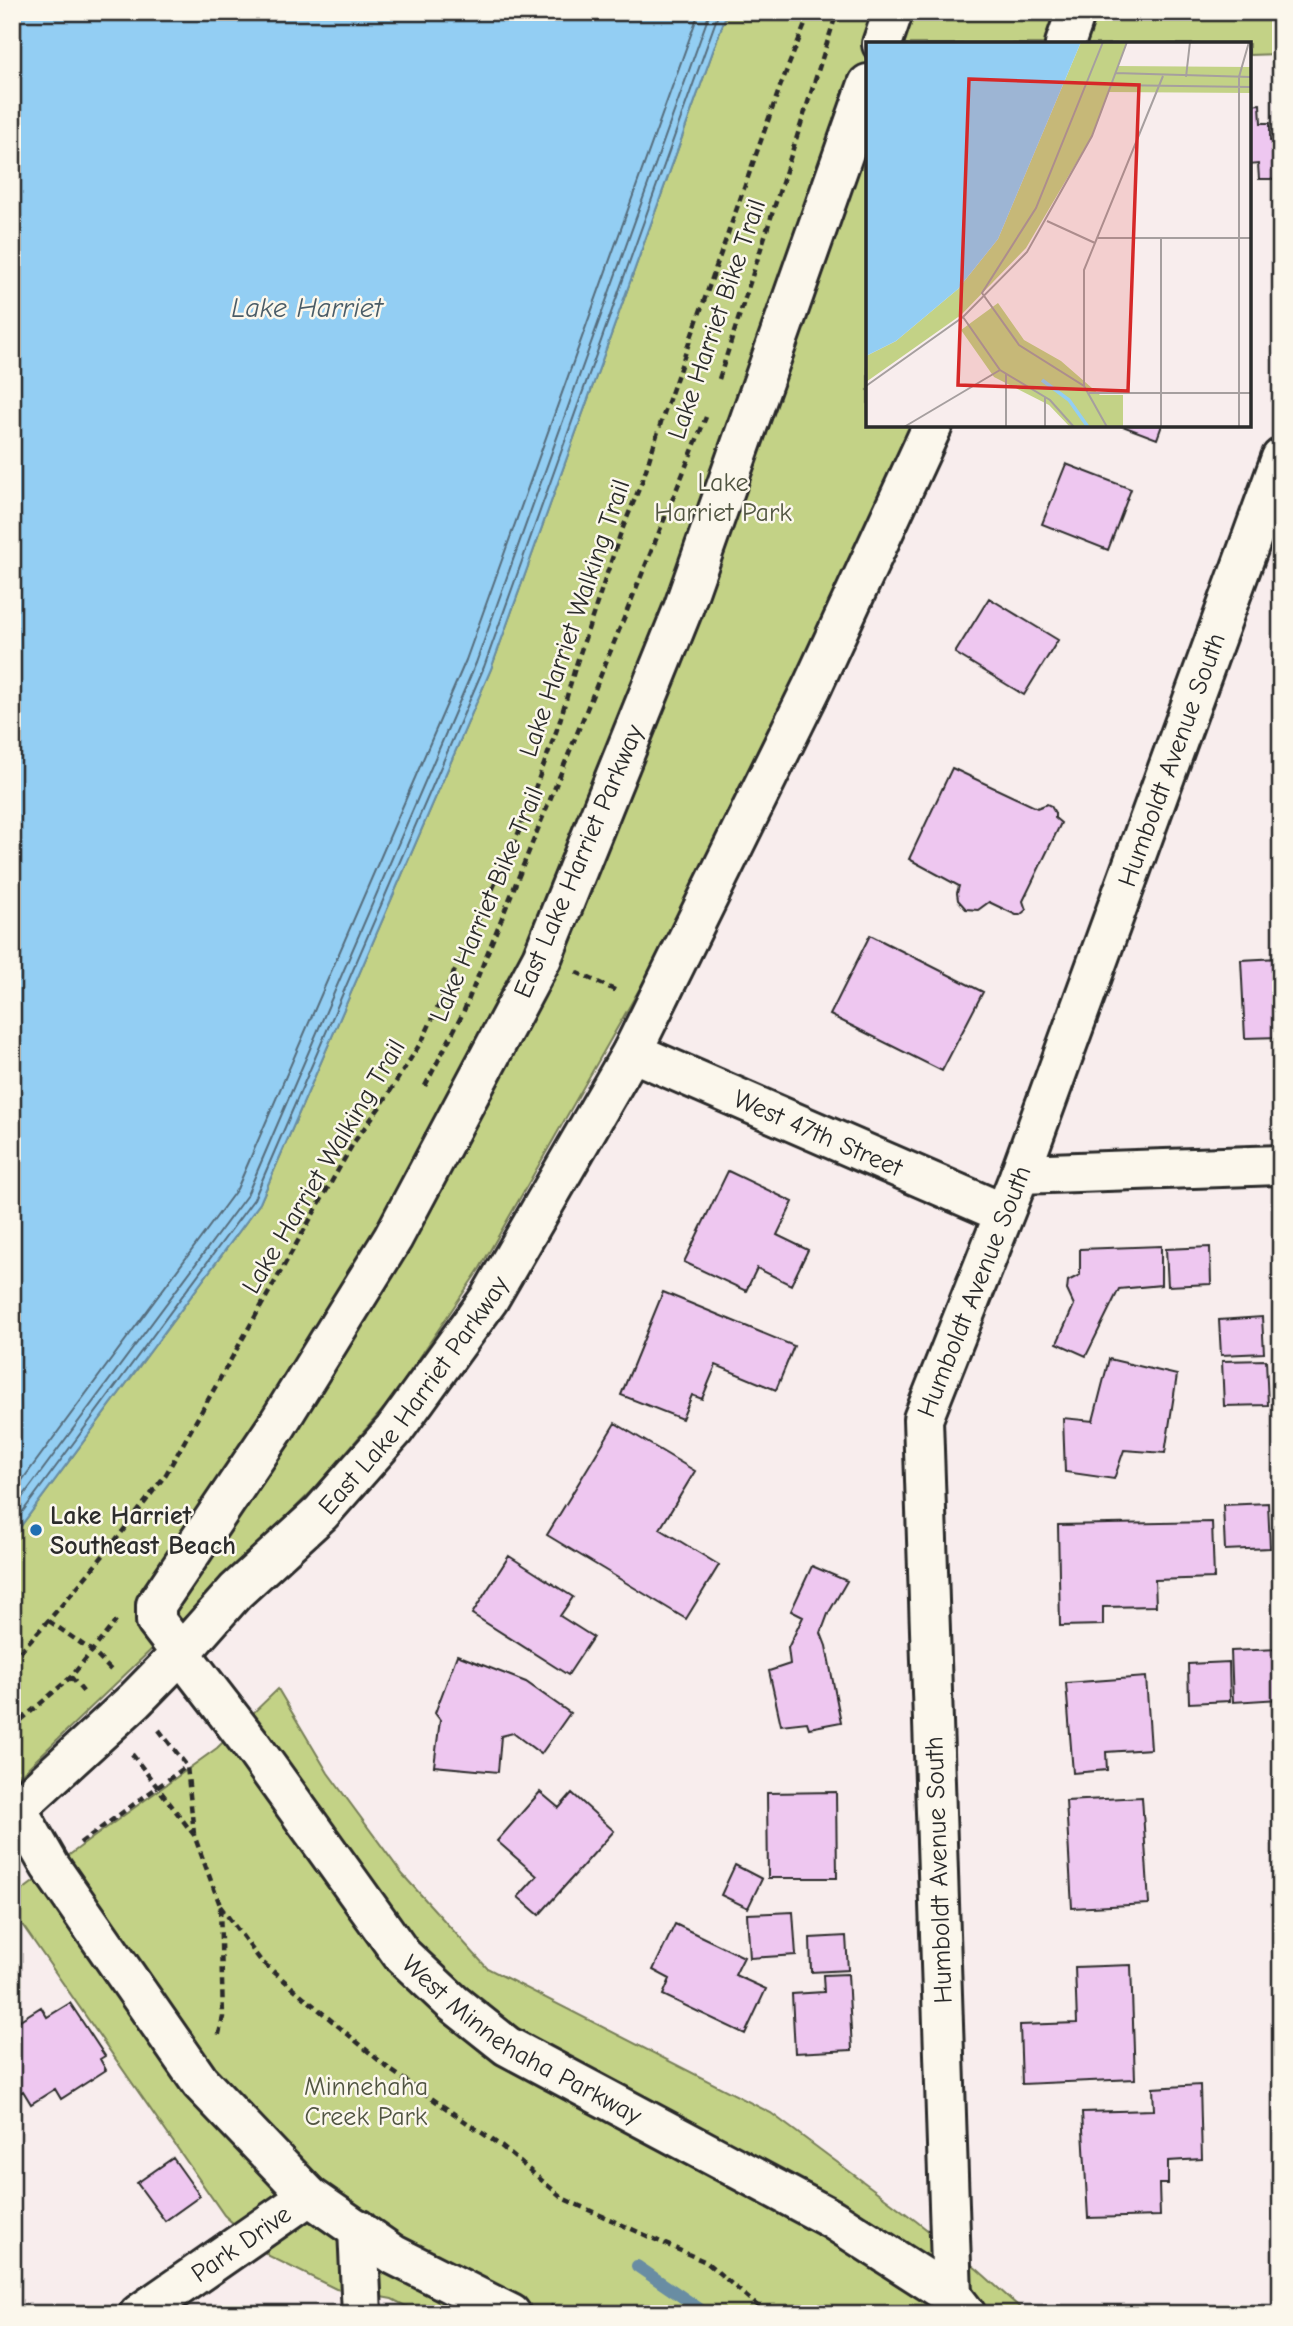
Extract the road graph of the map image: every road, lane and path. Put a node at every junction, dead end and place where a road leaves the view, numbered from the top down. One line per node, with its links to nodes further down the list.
1 (810, 12): 20 (path, Lake Harriet Walking Trail)
2 (837, 12): 8 (path, Lake Harriet Bike Trail)
3 (893, 12): 5 (street)
4 (1076, 12): 6 (street)
5 (883, 42)
6 (1066, 42)
7 (866, 90): 22 (street, East Lake Harriet Parkway)
8 (715, 390)
9 (706, 416): 15 (path, Lake Harriet Bike Trail)
10 (932, 427): 14 (street, East Lake Harriet Parkway)
11 (1281, 458): 17 (street, Humboldt Avenue South)
12 (587, 976): 13 (path)
13 (630, 997)
14 (632, 1052): 18 (street, West 47th Street); 22 (street, East Lake Harriet Parkway)
15 (421, 1096)
16 (1281, 1165): 17 (street)
17 (1020, 1174): 18 (street, Humboldt Avenue South)
18 (1003, 1213): 39 (street, Humboldt Avenue South)
19 (122, 1611): 21 (path)
20 (49, 1621): 21 (path); 23 (path, Lake Harriet Walking Trail)
21 (92, 1651): 24 (path); 25 (path)
22 (182, 1652): 32 (street, East Lake Harriet Parkway); 39 (street, West Minnehaha Parkway)
23 (12, 1660)
24 (71, 1676): 26 (path); 28 (path)
25 (120, 1679)
26 (90, 1701)
27 (154, 1724): 30 (path)
28 (12, 1728)
29 (128, 1748): 31 (path)
30 (187, 1766): 31 (path); 33 (path)
31 (158, 1788): 33 (path); 34 (path)
32 (15, 1811): 37 (street)
33 (194, 1835): 35 (path)
34 (79, 1844)
35 (220, 1905): 36 (path); 44 (path)
36 (217, 2046)
37 (309, 2196): 38 (street); 41 (street, Park Drive)
38 (358, 2229): 40 (street); 42 (street)
39 (959, 2305)
40 (525, 2307): 43 (path)
41 (139, 2314)
42 (362, 2314)
43 (563, 2314)
44 (767, 2314)

